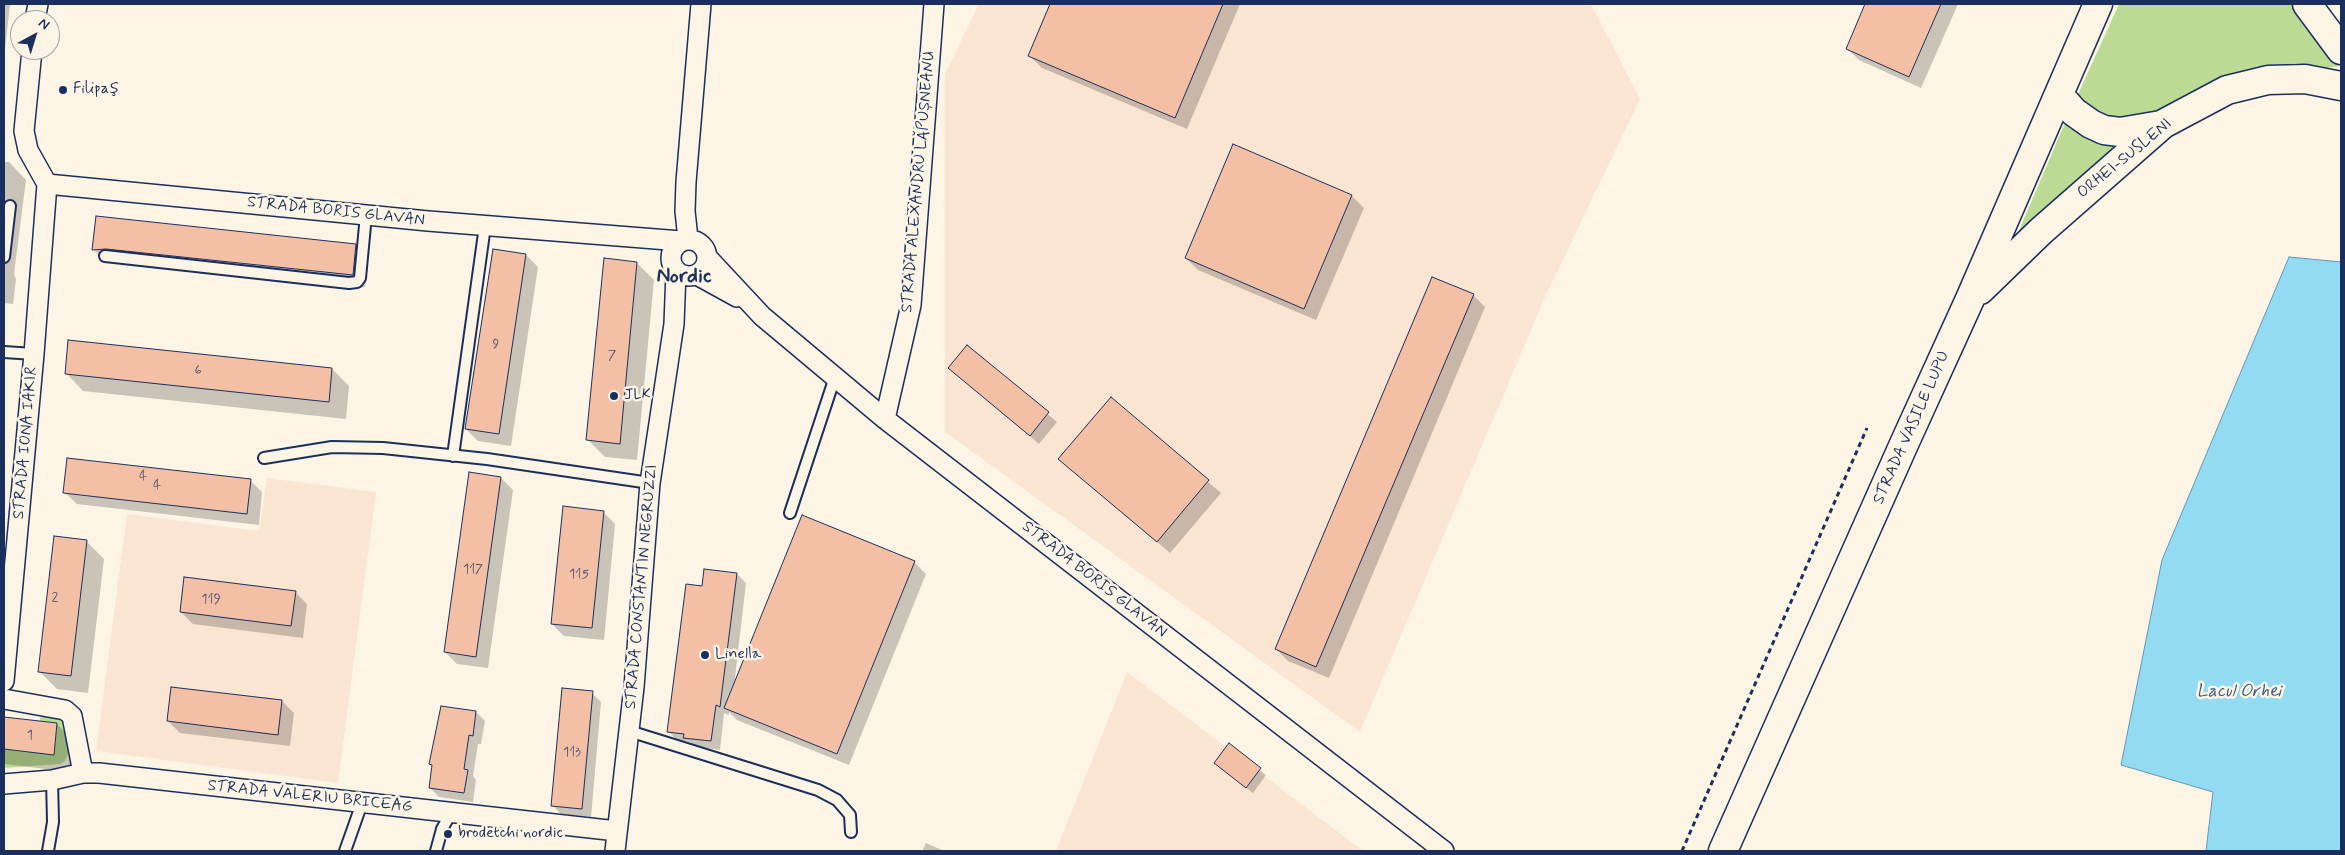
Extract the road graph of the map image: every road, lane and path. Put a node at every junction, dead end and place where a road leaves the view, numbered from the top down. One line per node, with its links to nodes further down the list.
1 (701, 4): 15 (street)
2 (934, 4): 25 (street, STRADA ALEXANDRU LĂPUȘNEANU)
3 (2098, 4): 8 (main road, STRADA VASILE LUPU)
4 (2307, 4): 5 (main road)
5 (2341, 50)
6 (31, 60): 10 (street)
7 (2341, 86): 9 (main road, ORHEI-SUSLENI)
8 (2059, 95): 9 (main road); 20 (main road, STRADA VASILE LUPU)
9 (2163, 124): 20 (main road, ORHEI-SUSLENI)
10 (47, 184): 12 (street, STRADA BORIS GLAVAN); 23 (street, STRADA IONA IAKIR)
11 (10, 206): 16 (lane)
12 (366, 215): 13 (street, STRADA BORIS GLAVAN); 17 (lane)
13 (485, 226): 14 (street, STRADA BORIS GLAVAN); 27 (lane)
14 (626, 238): 15 (street, STRADA BORIS GLAVAN); 19 (street, STRADA BORIS GLAVAN)
15 (684, 240): 18 (street, STRADA BORIS GLAVAN); 19 (street)
16 (4, 256)
17 (105, 256)
18 (707, 257): 19 (street); 21 (street, STRADA BORIS GLAVAN)
19 (683, 271): 21 (street, STRADA BORIS GLAVAN); 29 (street, STRADA CONSTANTIN NEGRUZZI)
20 (1970, 300): 47 (main road, STRADA VASILE LUPU)
21 (750, 303): 24 (street, STRADA BORIS GLAVAN)
22 (4, 352): 23 (lane, STRADA IONA IAKIR)
23 (34, 354): 31 (street, STRADA IONA IAKIR)
24 (835, 377): 25 (street, STRADA BORIS GLAVAN); 30 (lane)
25 (885, 419): 45 (street, STRADA BORIS GLAVAN)
26 (1867, 428): 46 (path)
27 (453, 456): 28 (lane); 29 (lane)
28 (264, 458)
29 (650, 483): 33 (street, STRADA CONSTANTIN NEGRUZZI)
30 (790, 512)
31 (4, 681)
32 (4, 700): 34 (street)
33 (629, 731): 39 (street, STRADA CONSTANTIN NEGRUZZI); 40 (lane)
34 (83, 773): 35 (street, STRADA VALERIU BRICEAG); 37 (street, STRADA VALERIU BRICEAG)
35 (52, 780): 36 (street, STRADA VALERIU BRICEAG); 41 (lane)
36 (4, 784)
37 (362, 802): 38 (street, STRADA VALERIU BRICEAG); 42 (lane)
38 (451, 813): 39 (street, STRADA VALERIU BRICEAG); 43 (lane)
39 (617, 831): 44 (street, STRADA CONSTANTIN NEGRUZZI)
40 (851, 832)
41 (48, 851)
42 (346, 851)
43 (436, 851)
44 (615, 851)
45 (1444, 851)
46 (1682, 851)
47 (1723, 851)

